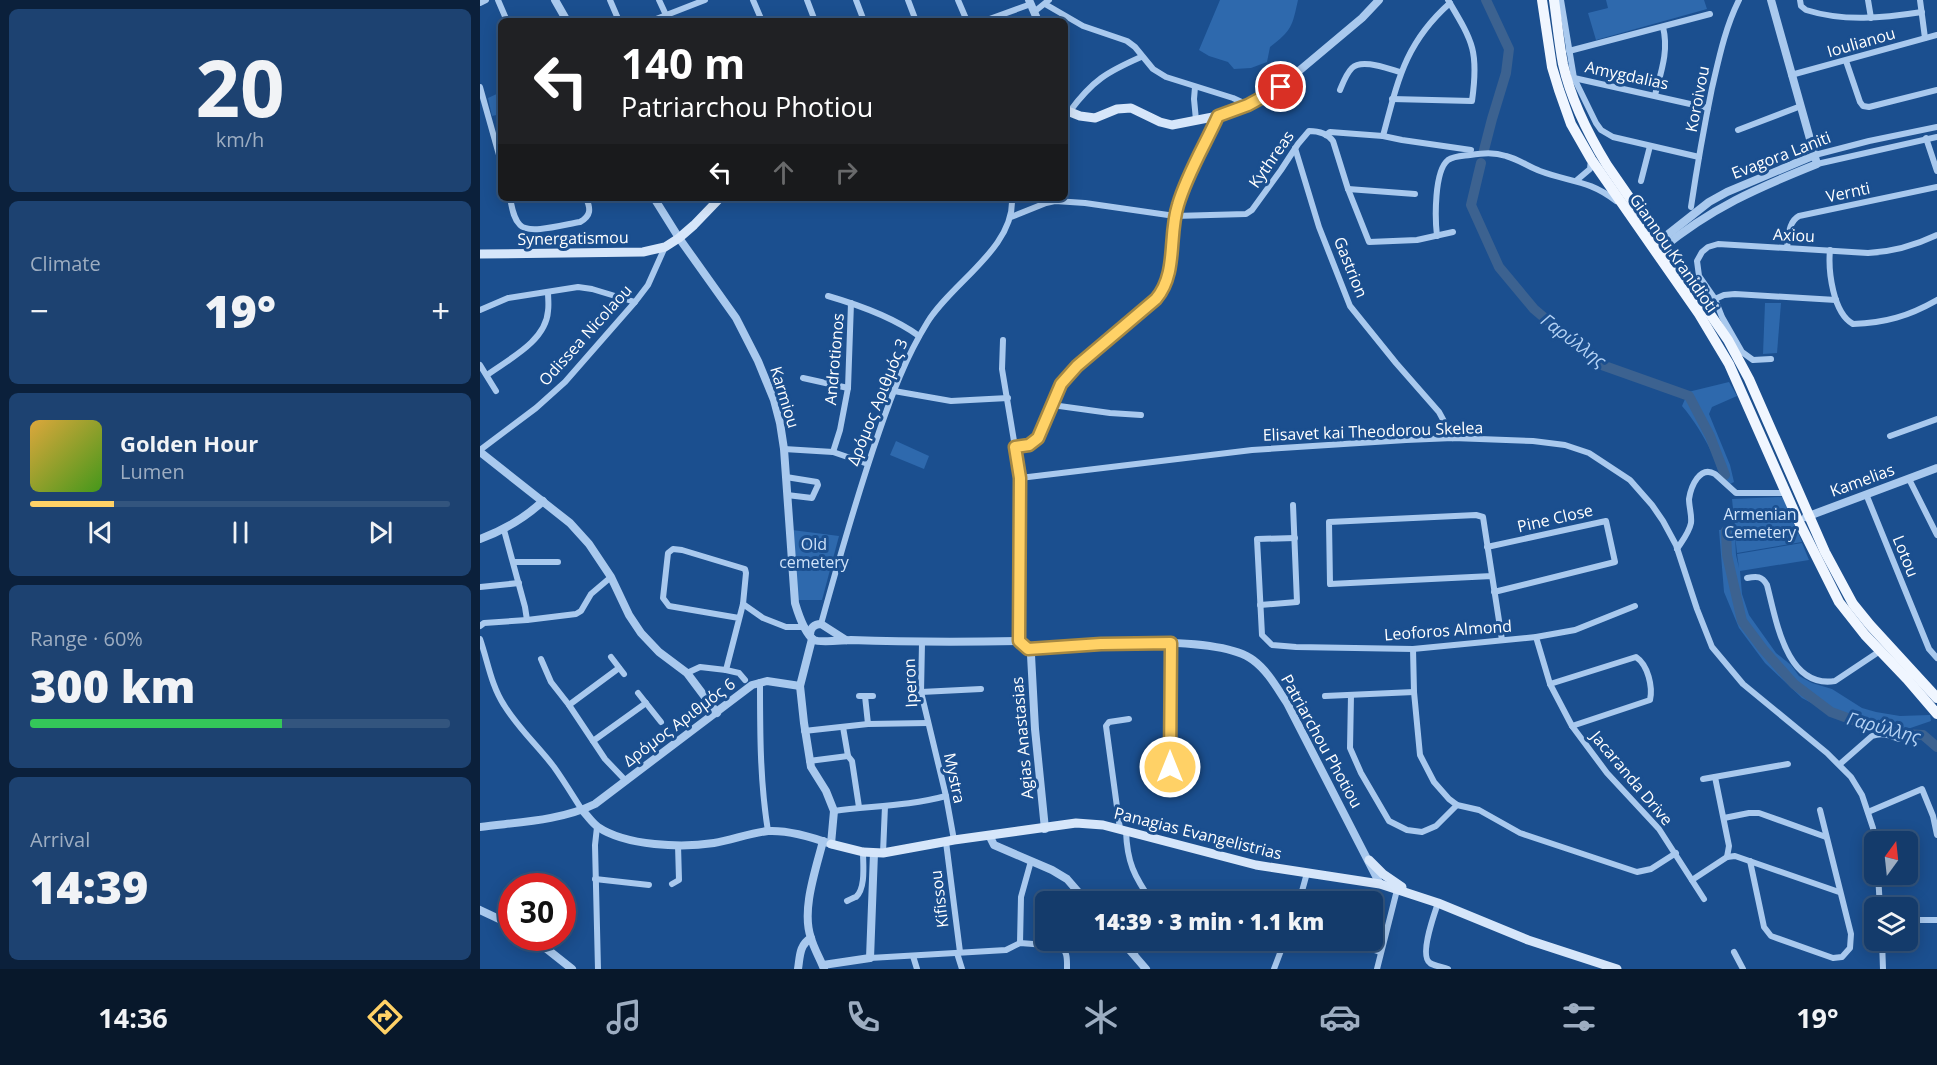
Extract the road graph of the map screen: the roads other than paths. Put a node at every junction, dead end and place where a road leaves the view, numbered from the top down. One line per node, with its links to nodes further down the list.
1 (486, 0): 23 (street)
2 (498, 0): 28 (street)
3 (555, 0): 29 (street)
4 (610, 0): 30 (street)
5 (659, 0): 27 (street)
6 (705, 0): 27 (street)
7 (753, 0): 32 (street)
8 (807, 0): 33 (street)
9 (856, 0): 34 (street)
10 (908, 0): 35 (street)
11 (958, 0): 36 (street)
12 (1379, 0): 54 (street)
13 (1542, 0): 73 (main road, Giannou Kranidioti)
14 (1554, 0): 95 (main road, Giannou Kranidioti)
15 (1561, 0): 42 (street)
16 (1739, 0): 56 (street, Koroivou)
17 (1771, 0): 46 (street)
18 (1800, 0): 38 (street)
19 (1868, 0): 38 (street)
20 (1920, 0): 25 (street)
21 (1449, 1): 45 (street); 53 (street)
22 (1047, 2): 24 (street); 43 (street)
23 (480, 3)
24 (1031, 5): 37 (street)
25 (1922, 12): 38 (street); 41 (street)
26 (1710, 14): 39 (street)
27 (666, 15): 31 (street)
28 (506, 18)
29 (565, 18)
30 (618, 18)
31 (658, 18)
32 (761, 18)
33 (814, 18)
34 (863, 18)
35 (915, 18)
36 (966, 18)
37 (993, 18)
38 (1871, 18)
39 (1663, 27): 42 (street); 52 (street)
40 (1937, 35): 41 (street, Ioulianou)
41 (1925, 38): 44 (street, Ioulianou)
42 (1569, 51): 47 (street)
43 (1142, 57): 49 (street); 57 (street)
44 (1846, 61): 46 (street, Ioulianou); 51 (street)
45 (1400, 72): 50 (street); 53 (street)
46 (1791, 75): 55 (street)
47 (1574, 78): 52 (street, Amygdalias); 68 (street)
48 (480, 87): 71 (street)
49 (1196, 87): 54 (street); 60 (street)
50 (1340, 90)
51 (1937, 90)
52 (1655, 95): 56 (street, Amygdalias)
53 (1392, 99): 65 (street)
54 (1248, 105): 59 (street)
55 (1801, 106): 62 (street); 74 (street)
56 (1708, 108): 72 (street, Koroivou)
57 (1068, 110)
58 (1068, 111): 60 (main road)
59 (1218, 116): 60 (main road); 88 (street)
60 (1196, 120)
61 (1937, 128): 63 (street, Evagora Laniti)
62 (1738, 130)
63 (1924, 130): 67 (street); 74 (street, Evagora Laniti)
64 (1326, 135): 65 (street); 69 (street, Kythreas); 79 (street)
65 (1383, 136): 70 (street)
66 (1937, 137): 67 (street, Evagora Laniti)
67 (1926, 139): 74 (street, Evagora Laniti); 75 (street)
68 (1650, 146): 72 (street); 77 (street)
69 (1295, 148): 88 (street, Kythreas); 121 (street, Gastrion)
70 (1471, 150)
71 (498, 151)
72 (1699, 157): 87 (street, Koroivou)
73 (1591, 159): 76 (street); 86 (main road, Giannou Kranidioti)
74 (1816, 160): 95 (street, Evagora Laniti)
75 (1937, 171)
76 (1577, 180): 86 (street); 92 (street)
77 (1641, 182)
78 (1937, 187): 96 (street, Vernti)
79 (1348, 189): 80 (street); 92 (street)
80 (1415, 194)
81 (511, 201): 82 (street)
82 (587, 201)
83 (656, 201): 93 (street, Karmiou)
84 (714, 201): 93 (main road)
85 (1012, 201): 89 (street)
86 (1624, 207): 95 (main road, Giannou Kranidioti)
87 (1691, 207)
88 (1175, 216): 89 (street); 117 (street)
89 (1011, 217): 107 (street, Δρόμος Αριθμός 3)
90 (1453, 232): 92 (street)
91 (1937, 235): 97 (street, Axiou)
92 (1437, 236)
93 (679, 238): 94 (main road); 123 (street, Karmiou)
94 (665, 247): 98 (main road, Synergatismou); 104 (street, Odissea Nicolaou)
95 (1658, 247): 131 (main road, Giannou Kranidioti); 136 (main road, Giannou Kranidioti)
96 (1787, 247): 97 (street, Axiou); 101 (street, Axiou)
97 (1830, 250): 102 (street)
98 (480, 254)
99 (548, 292): 104 (street); 106 (street); 111 (street)
100 (828, 296): 105 (street)
101 (1715, 299): 102 (street); 109 (street)
102 (1836, 300): 103 (street)
103 (1937, 300)
104 (635, 302): 124 (street, Odissea Nicolaou)
105 (851, 303): 107 (street); 113 (street, Androtionos)
106 (480, 310)
107 (920, 336): 115 (street, Δρόμος Αριθμός 3)
108 (1003, 340): 116 (street)
109 (1771, 359)
110 (480, 365): 111 (street)
111 (487, 375): 114 (street)
112 (803, 378): 113 (street)
113 (848, 388): 125 (street, Androtionos)
114 (496, 390)
115 (894, 391): 116 (street); 126 (street, Δρόμος Αριθμός 3)
116 (1008, 398): 122 (street)
117 (1052, 405): 118 (street); 122 (street)
118 (1141, 415)
119 (1937, 419): 120 (street)
120 (1890, 436)
121 (1453, 438): 129 (street, Elisavet kai Theodorou Skelea); 143 (street, Elisavet kai Theodorou Skelea)
122 (1015, 447): 129 (street)
123 (784, 449): 125 (street); 128 (street, Karmiou)
124 (480, 451): 134 (street)
125 (833, 452): 126 (street)
126 (868, 465): 158 (street, Δρόμος Αριθμός 3)
127 (1937, 468): 130 (street, Kamelias)
128 (786, 477): 133 (street, Karmiou); 133 (street)
129 (1020, 478): 164 (street)
130 (1909, 479): 132 (street, Kamelias); 139 (street)
131 (1786, 493): 137 (main road, Giannou Kranidioti); 143 (street)
132 (1866, 494): 136 (street, Kamelias); 172 (street, Lotou)
133 (787, 495): 158 (street, Karmiou)
134 (543, 501): 138 (street); 147 (street)
135 (1293, 505): 140 (street)
136 (1809, 516): 137 (street, Kamelias); 167 (main road, Giannou Kranidioti)
137 (1798, 520): 167 (main road, Giannou Kranidioti)
138 (504, 530): 141 (street); 144 (street)
139 (1936, 531)
140 (1295, 538): 153 (street); 153 (street)
141 (480, 539)
142 (1487, 547): 146 (street); 146 (street); 151 (street, Pine Close)
143 (1677, 549): 206 (street, Elisavet kai Theodorou Skelea)
144 (514, 562): 145 (street); 149 (street)
145 (558, 562)
146 (1492, 576): 151 (street)
147 (611, 577): 156 (street); 176 (street)
148 (1747, 578): 167 (street)
149 (519, 583): 150 (street); 156 (street)
150 (480, 587)
151 (1494, 592): 162 (street)
152 (743, 604): 155 (street); 155 (street); 158 (street)
153 (1260, 605): 169 (street, Leoforos Almond)
154 (1635, 606): 159 (street, Leoforos Almond)
155 (739, 618): 175 (street)
156 (527, 620): 157 (street)
157 (480, 626)
158 (813, 628): 161 (street); 163 (street); 163 (street); 181 (street, Δρόμος Αριθμός 3)
159 (1536, 637): 162 (street, Leoforos Almond); 180 (street, Jacaranda Drive)
160 (480, 639): 171 (street)
161 (846, 640): 163 (street); 165 (street)
162 (1502, 640): 169 (street, Leoforos Almond)
163 (823, 641)
164 (1019, 641): 165 (street); 168 (street)
165 (922, 643): 183 (street, Iperon)
166 (1171, 643): 168 (street, Patriarchou Photiou); 207 (street); 236 (street, Patriarchou Photiou)
167 (1884, 648): 189 (main road); 193 (main road)
168 (1028, 649): 222 (street, Agias Anastasias)
169 (1413, 649): 184 (street)
170 (611, 657): 174 (street)
171 (483, 658): 215 (street)
172 (1937, 658)
173 (541, 659): 191 (street)
174 (619, 668): 177 (street); 191 (street)
175 (726, 670): 176 (street); 178 (street)
176 (687, 673): 192 (street)
177 (624, 674)
178 (745, 680)
179 (760, 682): 181 (street, Δρόμος Αριθμός 6); 192 (street, Δρόμος Αριθμός 6); 224 (street)
180 (1550, 684): 198 (street, Jacaranda Drive); 198 (street)
181 (800, 686): 200 (street, Δρόμος Αριθμός 3)
182 (981, 690): 183 (street)
183 (921, 692): 196 (street, Iperon)
184 (1414, 692): 186 (street); 212 (street)
185 (638, 693): 190 (street)
186 (1351, 695): 188 (street); 212 (street)
187 (866, 696): 197 (street)
188 (1325, 696)
189 (1937, 698)
190 (646, 703): 195 (street); 202 (street)
191 (569, 705): 202 (street)
192 (717, 713): 210 (street, Δρόμος Αριθμός 6)
193 (1937, 714)
194 (1129, 719): 223 (street)
195 (661, 722)
196 (928, 723): 197 (street); 211 (street, Mystra)
197 (868, 724): 199 (street)
198 (1572, 726): 234 (street, Jacaranda Drive)
199 (843, 727): 200 (street); 203 (street)
200 (804, 731): 204 (street, Δρόμος Αριθμός 3)
201 (1899, 739): 206 (street)
202 (593, 741): 210 (street)
203 (848, 756): 204 (street); 214 (street)
204 (809, 761): 217 (street, Δρόμος Αριθμός 3)
205 (1788, 764): 208 (street)
206 (1840, 765): 218 (street, Elisavet kai Theodorou Skelea)
207 (1170, 767)
208 (1715, 777): 209 (street); 219 (street)
209 (1703, 779)
210 (626, 781): 215 (street, Δρόμος Αριθμός 6)
211 (946, 795): 213 (street); 229 (street, Mystra)
212 (1457, 805): 234 (street)
213 (885, 806): 214 (street); 233 (street)
214 (859, 807): 217 (street)
215 (582, 810): 220 (street, Δρόμος Αριθμός 6); 221 (street)
216 (1820, 810): 228 (street)
217 (834, 811): 230 (street)
218 (1868, 812): 225 (street, Elisavet kai Theodorou Skelea); 226 (street)
219 (1724, 818): 228 (street); 235 (street)
220 (480, 827)
221 (597, 827): 231 (street); 242 (street)
222 (1045, 828): 223 (main road, Panagias Evangelistrias); 227 (main road, Panagias Evangelistrias)
223 (1123, 830): 241 (main road, Panagias Evangelistrias); 250 (street)
224 (768, 831): 230 (street); 231 (street)
225 (1872, 831)
226 (1937, 836)
227 (990, 837): 229 (main road, Panagias Evangelistrias); 237 (street)
228 (1826, 837): 252 (street)
229 (950, 841): 233 (main road, Panagias Evangelistrias); 268 (street, Kifissou)
230 (827, 843): 232 (main road, Panagias Evangelistrias); 260 (street)
231 (678, 845): 245 (street)
232 (863, 852): 233 (main road, Panagias Evangelistrias); 239 (street)
233 (879, 853): 240 (street)
234 (1676, 853): 244 (street, Jacaranda Drive)
235 (1727, 856): 238 (street); 244 (street)
236 (1369, 860): 243 (street); 246 (street, Patriarchou Photiou); 248 (main road)
237 (1031, 861): 249 (street); 261 (street)
238 (1750, 861): 252 (street); 252 (street)
239 (863, 869): 240 (street); 254 (street)
240 (874, 869): 275 (street)
241 (1307, 873): 243 (main road, Panagias Evangelistrias); 251 (street)
242 (595, 879): 247 (street); 279 (street)
243 (1357, 880): 246 (main road, Panagias Evangelistrias)
244 (1692, 880): 253 (street, Jacaranda Drive)
245 (672, 884)
246 (1380, 884): 248 (main road, Panagias Evangelistrias)
247 (649, 885)
248 (1400, 889): 255 (main road); 269 (street)
249 (1077, 891)
250 (1144, 891)
251 (1302, 891)
252 (1839, 892)
253 (1704, 899)
254 (847, 901)
255 (1437, 903): 287 (street); 288 (main road)
256 (480, 910): 257 (street)
257 (498, 918)
258 (1918, 919): 259 (street)
259 (1937, 920)
260 (812, 941): 271 (street); 272 (street)
261 (1020, 943): 268 (street); 283 (street)
262 (550, 951): 276 (street)
263 (1130, 951): 273 (street)
264 (1136, 951): 273 (street)
265 (1281, 951): 285 (street)
266 (1377, 951): 269 (street)
267 (1882, 951): 290 (street)
268 (958, 952): 274 (street); 282 (street, Kifissou)
269 (1380, 952): 286 (street)
270 (1734, 952): 289 (street)
271 (803, 954): 272 (street); 280 (street)
272 (819, 954): 277 (street)
273 (1133, 954): 284 (street)
274 (913, 956): 275 (street); 281 (street)
275 (870, 958): 277 (street)
276 (569, 966): 278 (street)
277 (823, 967)
278 (558, 969)
279 (598, 969)
280 (798, 969)
281 (917, 969)
282 (962, 969)
283 (1067, 969)
284 (1146, 969)
285 (1274, 969)
286 (1377, 969)
287 (1448, 969)
288 (1617, 969)
289 (1743, 969)
290 (1883, 969)

